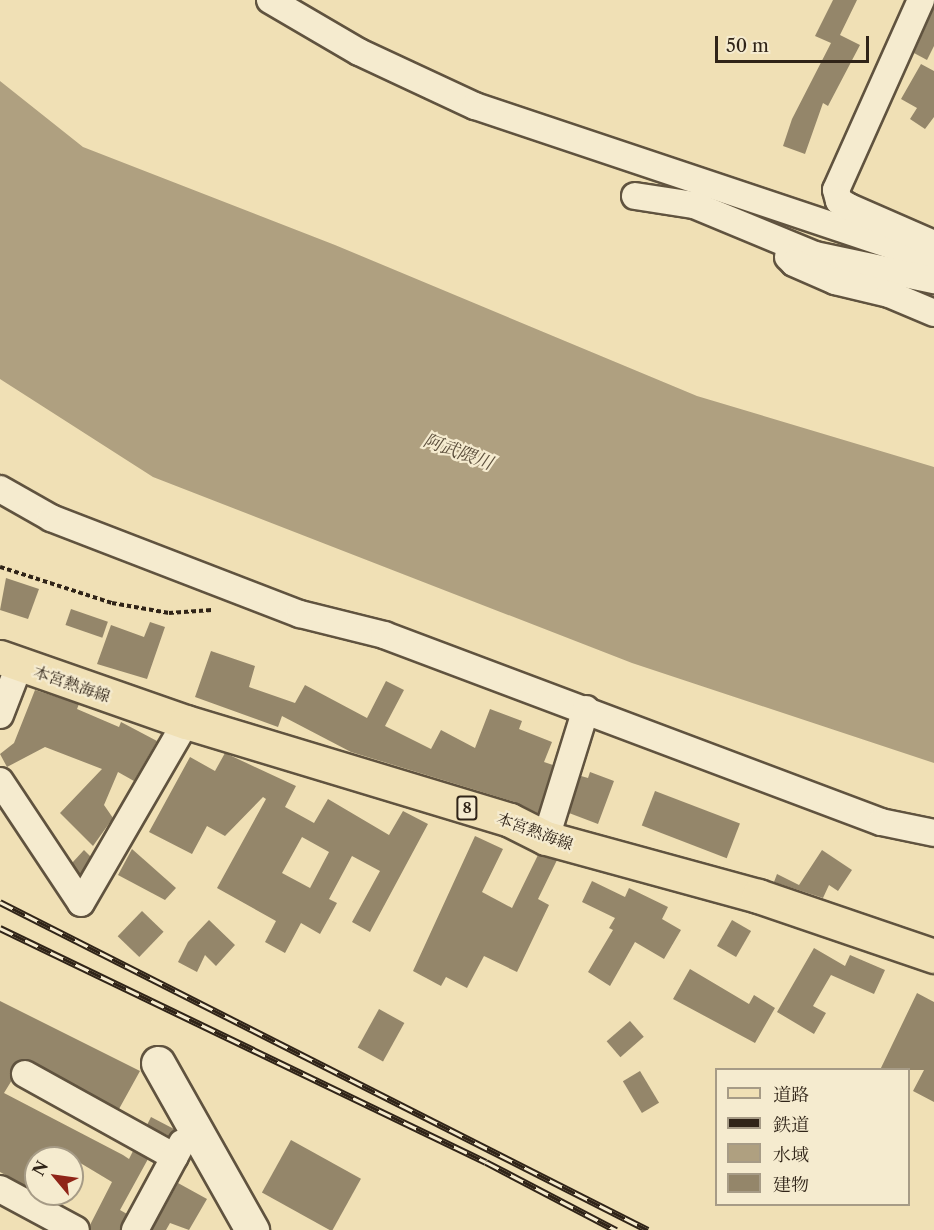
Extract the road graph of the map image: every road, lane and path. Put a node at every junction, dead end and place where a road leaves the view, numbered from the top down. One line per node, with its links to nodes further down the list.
1 (270, 0): 6 (street)
2 (921, 0): 5 (street)
3 (635, 196): 4 (street)
4 (779, 241): 7 (street); 8 (street)
5 (934, 244)
6 (934, 260)
7 (934, 280)
8 (934, 313)
9 (0, 489): 13 (street)
10 (0, 567): 11 (path)
11 (212, 610)
12 (10, 661): 14 (street); 15 (main road, 本宮熱海線 / 8)
13 (586, 709): 17 (street); 18 (street)
14 (0, 715)
15 (186, 722): 16 (street); 18 (main road, 本宮熱海線 / 8)
16 (0, 781)
17 (934, 833)
18 (546, 838): 19 (main road, 本宮熱海線 / 8)
19 (934, 956)
20 (158, 1063): 22 (street)
21 (25, 1074): 23 (street)
22 (193, 1124): 23 (street); 27 (street)
23 (175, 1157): 26 (street)
24 (0, 1189): 25 (street)
25 (76, 1230)
26 (135, 1230)
27 (252, 1230)

